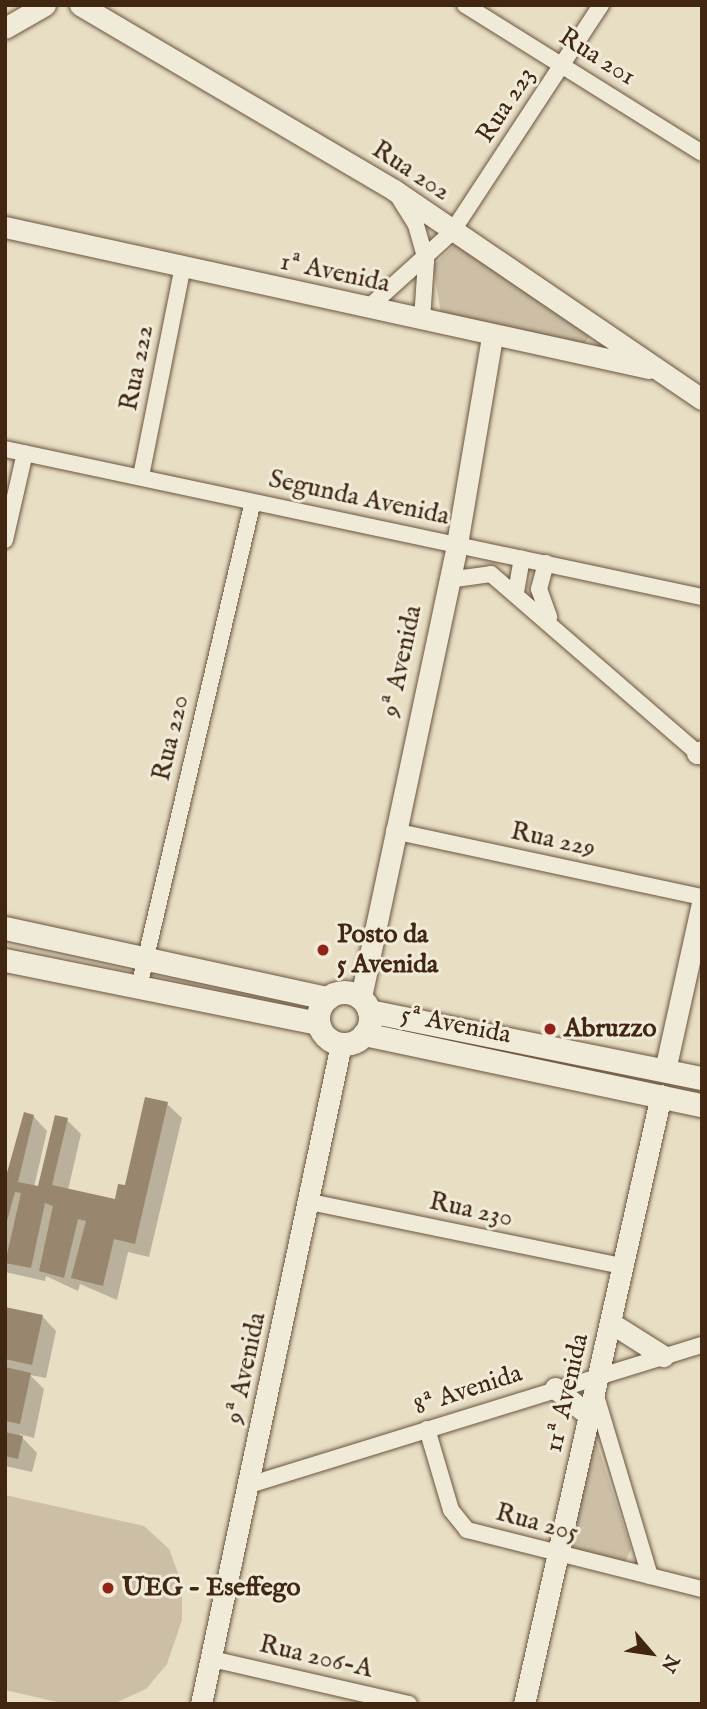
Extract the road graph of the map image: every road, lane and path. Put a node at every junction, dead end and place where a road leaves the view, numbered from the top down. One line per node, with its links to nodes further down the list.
1 (46, 5): 5 (street)
2 (80, 5): 8 (street, Rua 202)
3 (466, 5): 6 (street, Rua 201)
4 (601, 5): 6 (street, Rua 223)
5 (5, 28)
6 (562, 63): 7 (street, Rua 201); 10 (street, Rua 223)
7 (702, 153)
8 (394, 190): 10 (street, Rua 202); 11 (street)
9 (5, 227): 12 (street, 1ª Avenida)
10 (452, 232): 11 (street, Rua 223); 15 (street, Rua 202)
11 (426, 261): 13 (street, Rua 223); 14 (street)
12 (182, 270): 13 (street, 1ª Avenida); 22 (street, Rua 222)
13 (368, 308): 14 (street, 1ª Avenida)
14 (422, 320): 16 (street, 1ª Avenida)
15 (599, 331): 17 (street); 18 (street, Rua 202)
16 (492, 336): 17 (street, 1ª Avenida); 25 (street, 9ª Avenida)
17 (580, 357): 18 (street, 1ª Avenida)
18 (654, 369): 19 (street, Rua 202)
19 (702, 399)
20 (5, 449): 21 (street, Segunda Avenida)
21 (25, 453): 22 (street, Segunda Avenida); 24 (street)
22 (141, 476): 23 (street, Segunda Avenida)
23 (253, 502): 25 (street, Segunda Avenida); 37 (street, Rua 220)
24 (5, 540)
25 (457, 544): 26 (street, Segunda Avenida); 28 (street, 9ª Avenida)
26 (522, 559): 27 (street, Segunda Avenida); 29 (street)
27 (546, 563): 30 (street, Segunda Avenida); 31 (street)
28 (448, 580): 29 (street); 33 (street, 9ª Avenida)
29 (516, 592): 31 (street)
30 (702, 597)
31 (550, 619): 32 (street)
32 (700, 753)
33 (394, 831): 34 (street, Rua 229); 41 (street, 9ª Avenida)
34 (702, 897)
35 (702, 903): 45 (street)
36 (5, 928): 37 (main road)
37 (145, 959): 39 (street, Rua 220); 40 (main road)
38 (5, 960): 39 (main road)
39 (139, 987): 42 (main road)
40 (327, 998): 41 (main road); 42 (main road)
41 (365, 1004): 43 (main road); 45 (main road, 5ª Avenida)
42 (318, 1023): 44 (main road)
43 (364, 1034): 44 (main road); 47 (main road, 5ª Avenida)
44 (341, 1044): 49 (street, 9ª Avenida)
45 (665, 1070): 46 (main road, 5ª Avenida)
46 (702, 1079)
47 (661, 1094): 48 (main road, 5ª Avenida); 50 (street, 11ª Avenida)
48 (702, 1105)
49 (310, 1202): 50 (street, Rua 230); 59 (street, 9ª Avenida)
50 (623, 1266): 51 (street, 11ª Avenida)
51 (611, 1324): 53 (street); 54 (street, 11ª Avenida)
52 (702, 1345): 53 (street, 8ª Avenida)
53 (663, 1356): 54 (street, 8ª Avenida)
54 (600, 1373): 55 (street, 8ª Avenida); 56 (street, 11ª Avenida)
55 (555, 1388): 57 (street); 58 (street, 8ª Avenida)
56 (596, 1396): 57 (street, 11ª Avenida); 61 (street)
57 (591, 1417): 60 (street, 11ª Avenida)
58 (427, 1429): 59 (street, 8ª Avenida); 60 (street, Rua 205)
59 (250, 1485): 63 (street, 9ª Avenida)
60 (556, 1554): 61 (street, Rua 205); 66 (street, 11ª Avenida)
61 (650, 1576): 62 (street, Rua 205)
62 (702, 1589)
63 (212, 1659): 64 (street, 9ª Avenida); 65 (street, Rua 206-A)
64 (201, 1704)
65 (409, 1704)
66 (524, 1704)

